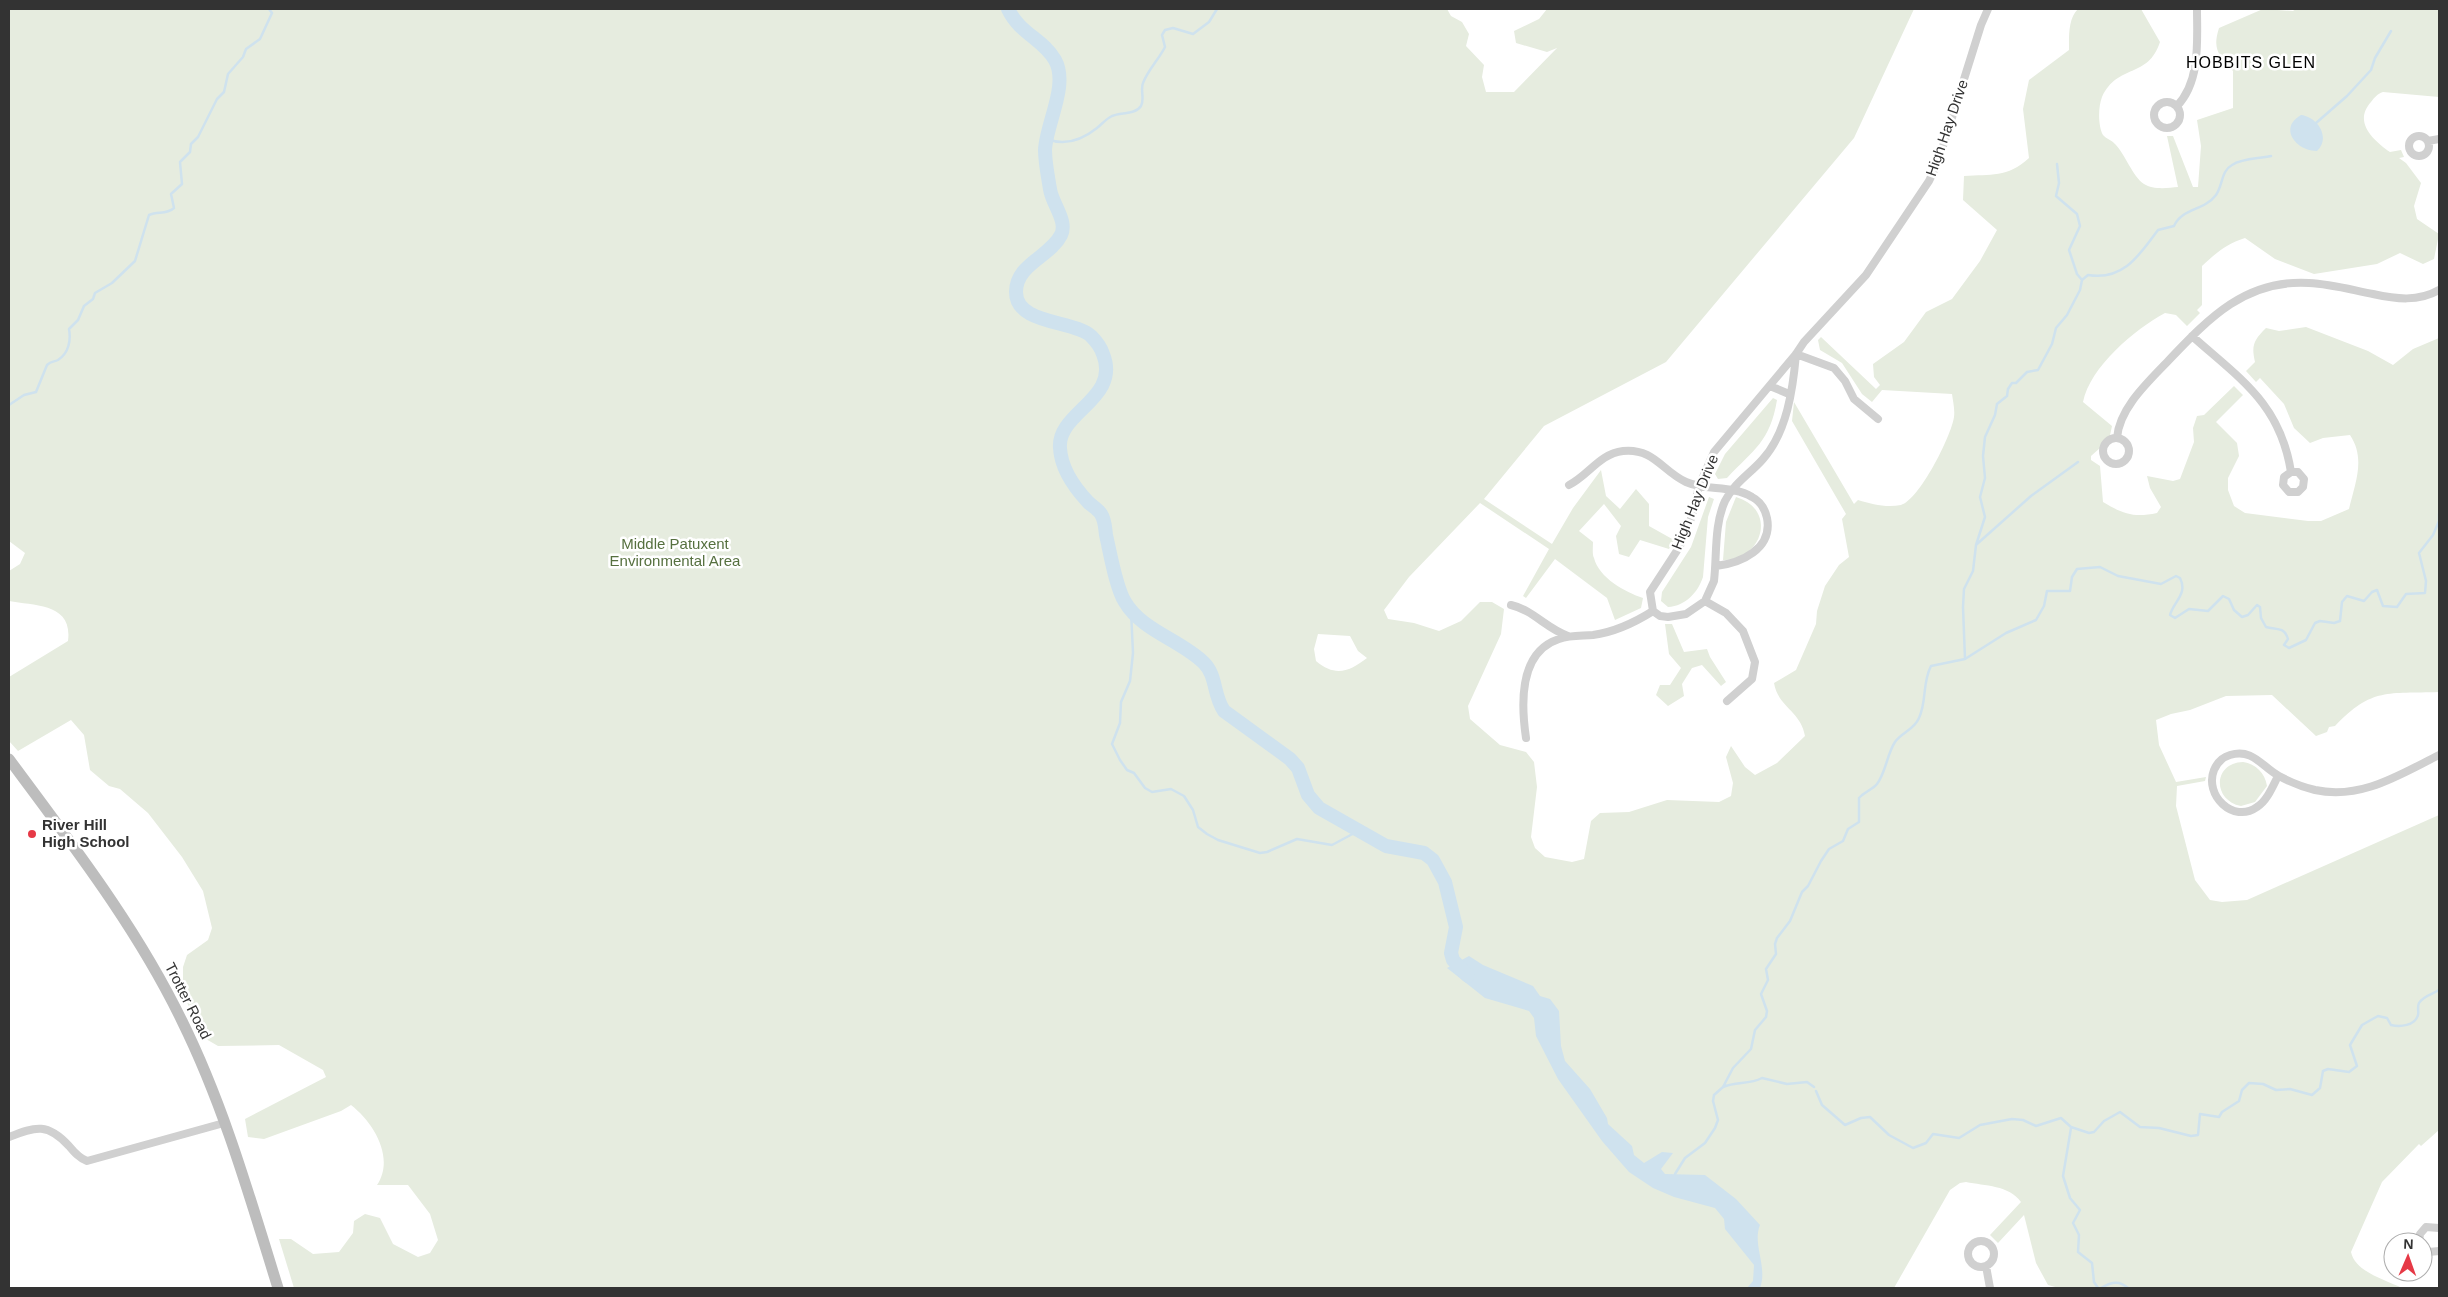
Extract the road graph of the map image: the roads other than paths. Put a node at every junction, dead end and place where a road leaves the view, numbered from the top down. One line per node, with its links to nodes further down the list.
1 (1988, 9): 8 (street, High Hay Drive)
2 (2197, 9): 3 (street)
3 (2177, 106)
4 (2439, 139): 5 (street)
5 (2428, 141)
6 (2439, 290): 7 (street)
7 (2192, 336): 12 (street); 13 (street)
8 (1796, 354): 9 (street, High Hay Drive); 10 (street, High Hay Drive); 11 (street)
9 (1770, 386): 10 (street); 15 (street, High Hay Drive)
10 (1789, 394): 16 (street, High Hay Drive)
11 (1878, 420)
12 (2117, 438)
13 (2291, 472)
14 (1569, 485): 15 (street)
15 (1699, 486): 16 (street); 20 (street, High Hay Drive)
16 (1732, 490): 17 (street, High Hay Drive); 17 (street)
17 (1716, 566): 18 (street, High Hay Drive)
18 (1705, 601): 20 (street); 22 (street)
19 (1511, 605): 21 (street)
20 (1653, 611): 21 (street)
21 (1570, 637): 23 (street)
22 (1727, 701)
23 (1526, 738)
24 (2439, 755): 26 (street)
25 (9, 758): 27 (street, Trotter Road)
26 (2278, 776): 26 (street)
27 (224, 1123): 28 (street); 32 (street, Trotter Road)
28 (9, 1137)
29 (2439, 1228): 30 (street)
30 (2422, 1232)
31 (1986, 1266): 33 (street)
32 (278, 1288)
33 (1990, 1288)

